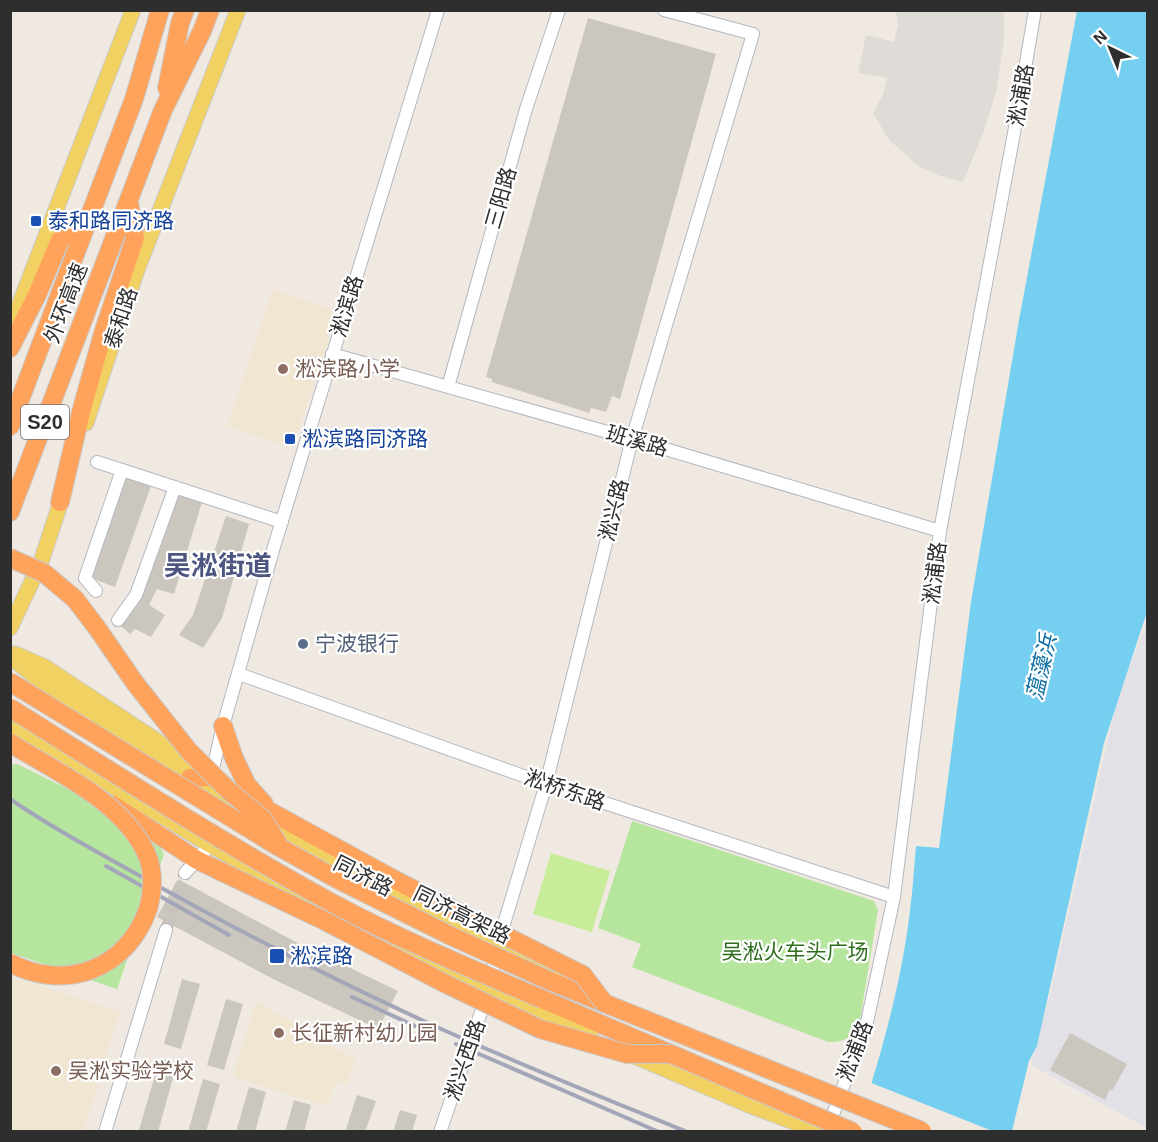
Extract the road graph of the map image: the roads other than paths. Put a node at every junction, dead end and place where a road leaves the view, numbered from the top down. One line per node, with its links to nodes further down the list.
1 (133, 10): 14 (main road)
2 (160, 10): 10 (highway, 外环高速 / S20)
3 (210, 10): 11 (highway, 外环高速 / S20)
4 (238, 10): 23 (main road, 泰和路)
5 (438, 10): 16 (street, 淞滨路)
6 (560, 10): 17 (street, 三阳路)
7 (664, 10): 19 (street, 淞兴路)
8 (1035, 10): 26 (street, 淞浦路)
9 (182, 17): 10 (highway, 外环高速 / S20); 11 (highway, 外环高速 / S20)
10 (134, 99): 13 (highway, 外环高速 / S20)
11 (163, 110): 12 (highway, 外环高速 / S20)
12 (128, 201): 23 (highway); 24 (highway, 外环高速 / S20)
13 (90, 215): 15 (highway); 18 (highway, 外环高速 / S20)
14 (10, 329)
15 (10, 348)
16 (332, 354): 17 (street, 班溪路); 25 (street, 淞滨路)
17 (448, 387): 19 (street, 班溪路)
18 (10, 426)
19 (632, 439): 26 (street, 班溪路); 41 (street, 淞兴路)
20 (97, 462): 21 (street)
21 (122, 470): 22 (street); 28 (street)
22 (175, 487): 25 (street); 29 (street)
23 (60, 502): 30 (main road, 泰和路)
24 (10, 512)
25 (282, 522): 32 (street, 淞滨路)
26 (940, 531): 47 (street, 淞浦路)
27 (10, 558): 45 (highway, bridge)
28 (96, 591)
29 (118, 620)
30 (10, 628)
31 (10, 654): 39 (main road, 同济路); 40 (main road, 同济路)
32 (238, 674): 36 (street, 淞滨路); 41 (street, 淞桥东路)
33 (10, 682): 45 (highway, 同济高架路, bridge)
34 (10, 708): 53 (highway, 同济高架路, bridge)
35 (10, 724): 43 (main road)
36 (223, 726): 39 (street, 淞滨路); 42 (highway)
37 (10, 743): 50 (highway, bridge)
38 (10, 754): 46 (highway)
39 (211, 777): 40 (highway); 42 (highway)
40 (190, 778): 49 (main road, 同济路)
41 (546, 784): 47 (street, 淞桥东路); 49 (street, 淞兴路)
42 (273, 814): 52 (highway, bridge)
43 (175, 824): 44 (main road); 46 (main road)
44 (210, 845): 46 (street); 51 (main road)
45 (279, 847): 52 (highway, 同济高架路, bridge)
46 (191, 866): 53 (highway, bridge)
47 (894, 897): 54 (street, 淞浦路)
48 (166, 930): 55 (street)
49 (498, 945): 51 (street, 淞兴路); 54 (main road, 同济路)
50 (10, 963)
51 (489, 990): 56 (street, 淞兴西路); 57 (main road)
52 (604, 1004): 60 (highway, 同济高架路, bridge)
53 (671, 1054): 59 (highway, 同济高架路, bridge)
54 (841, 1089): 58 (street, 淞浦路)
55 (105, 1131)
56 (440, 1131)
57 (820, 1131)
58 (826, 1131)
59 (853, 1131)
60 (923, 1131)

